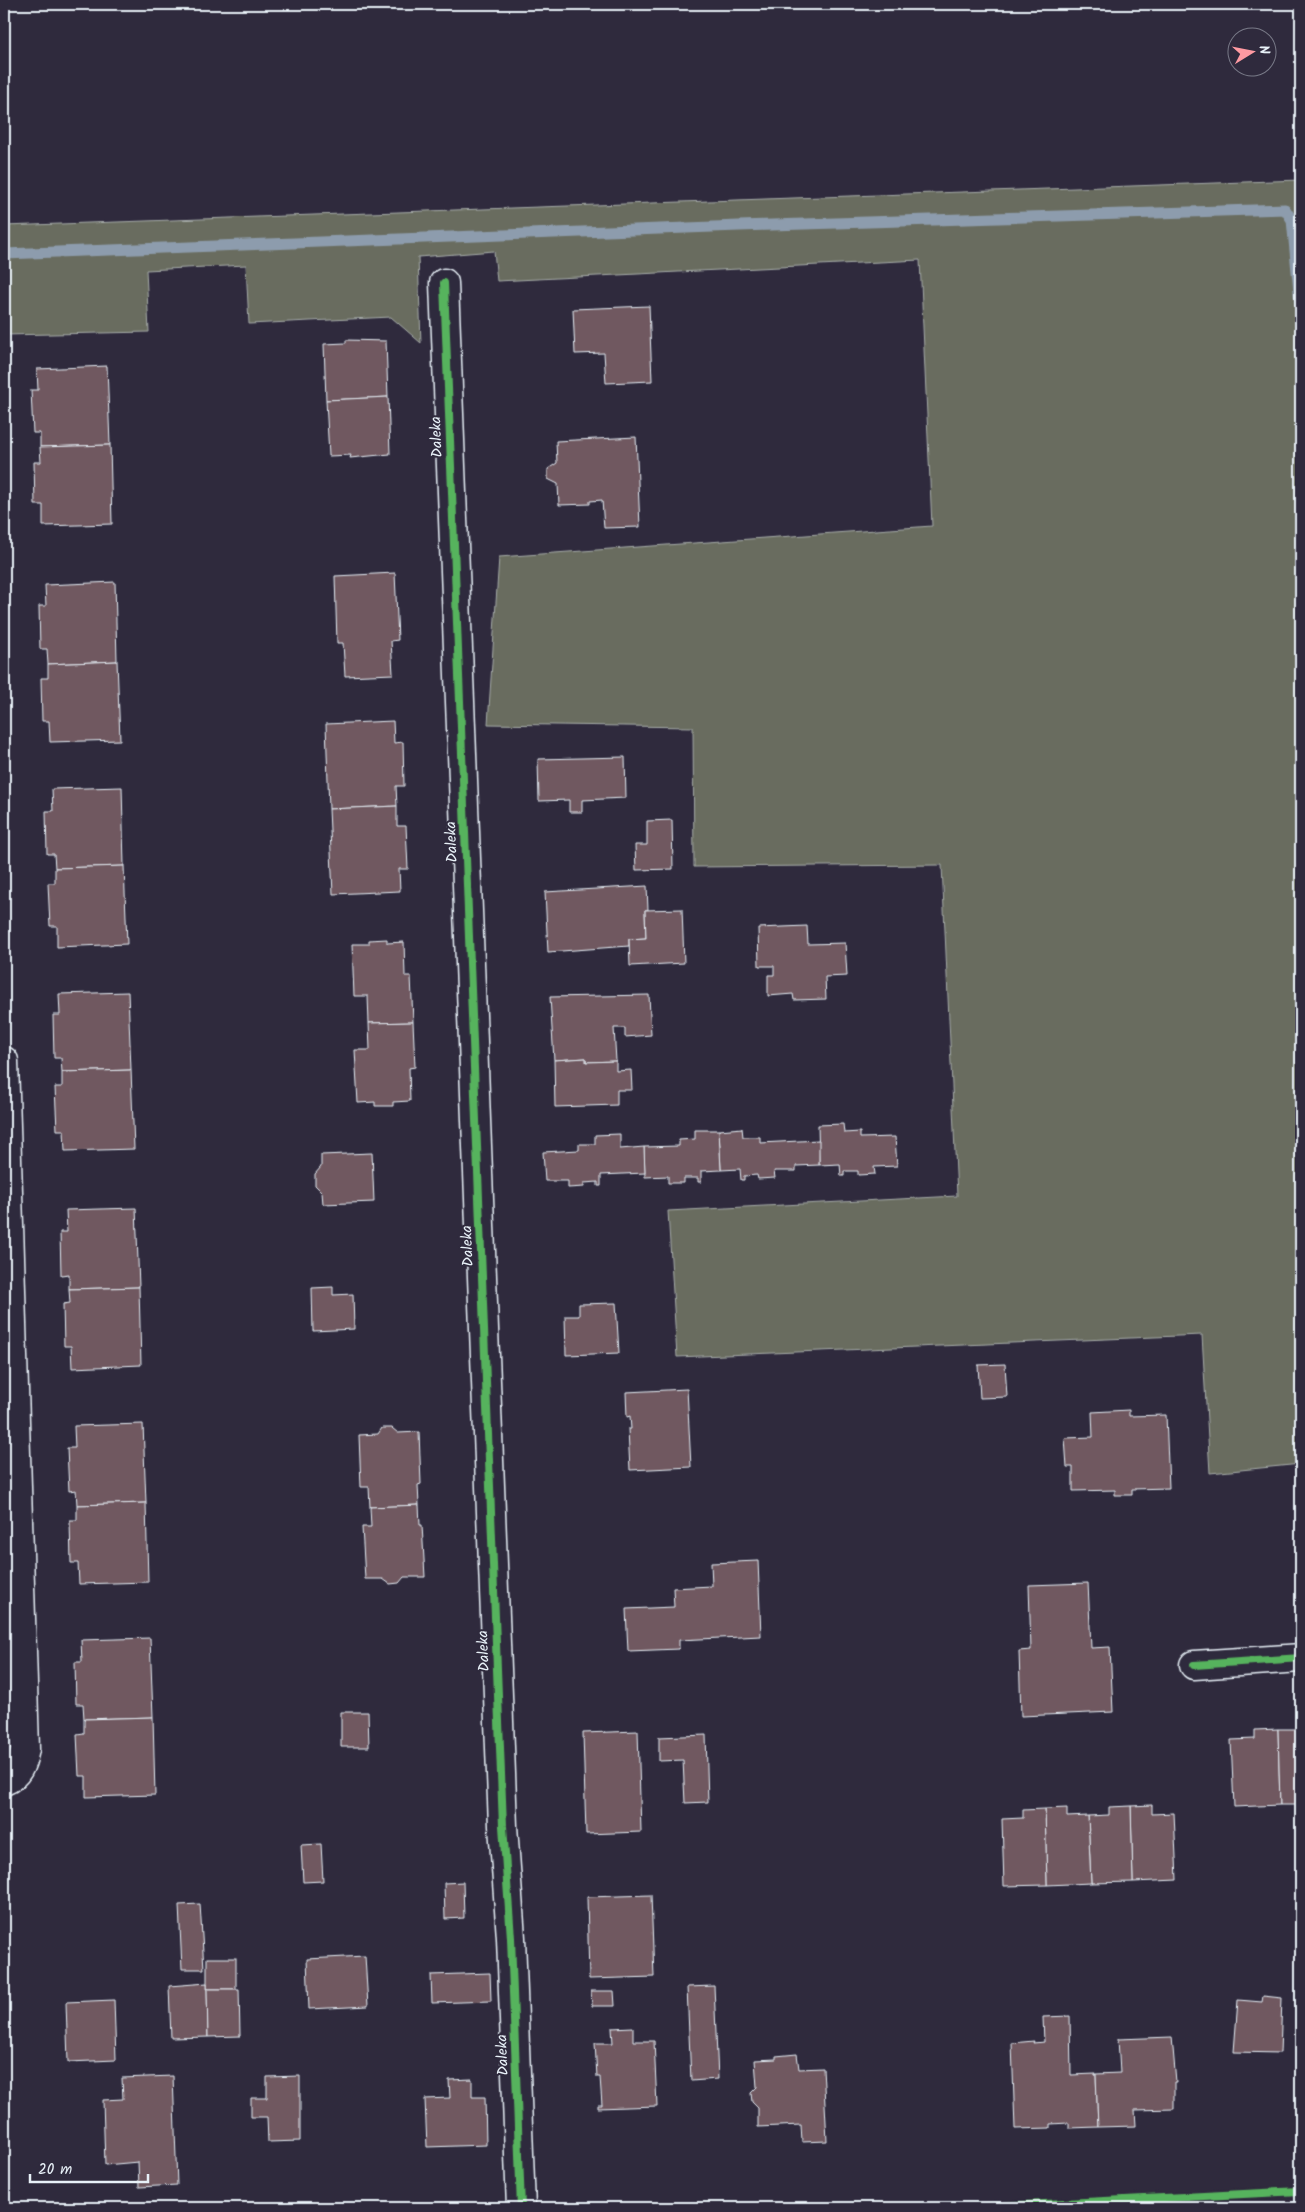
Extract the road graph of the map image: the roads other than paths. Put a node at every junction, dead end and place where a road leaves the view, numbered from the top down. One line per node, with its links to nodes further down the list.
1 (444, 283): 6 (street, Daleka)
2 (4, 1061): 5 (street)
3 (1301, 1658): 4 (street)
4 (1194, 1665)
5 (4, 1781)
6 (521, 2208)

